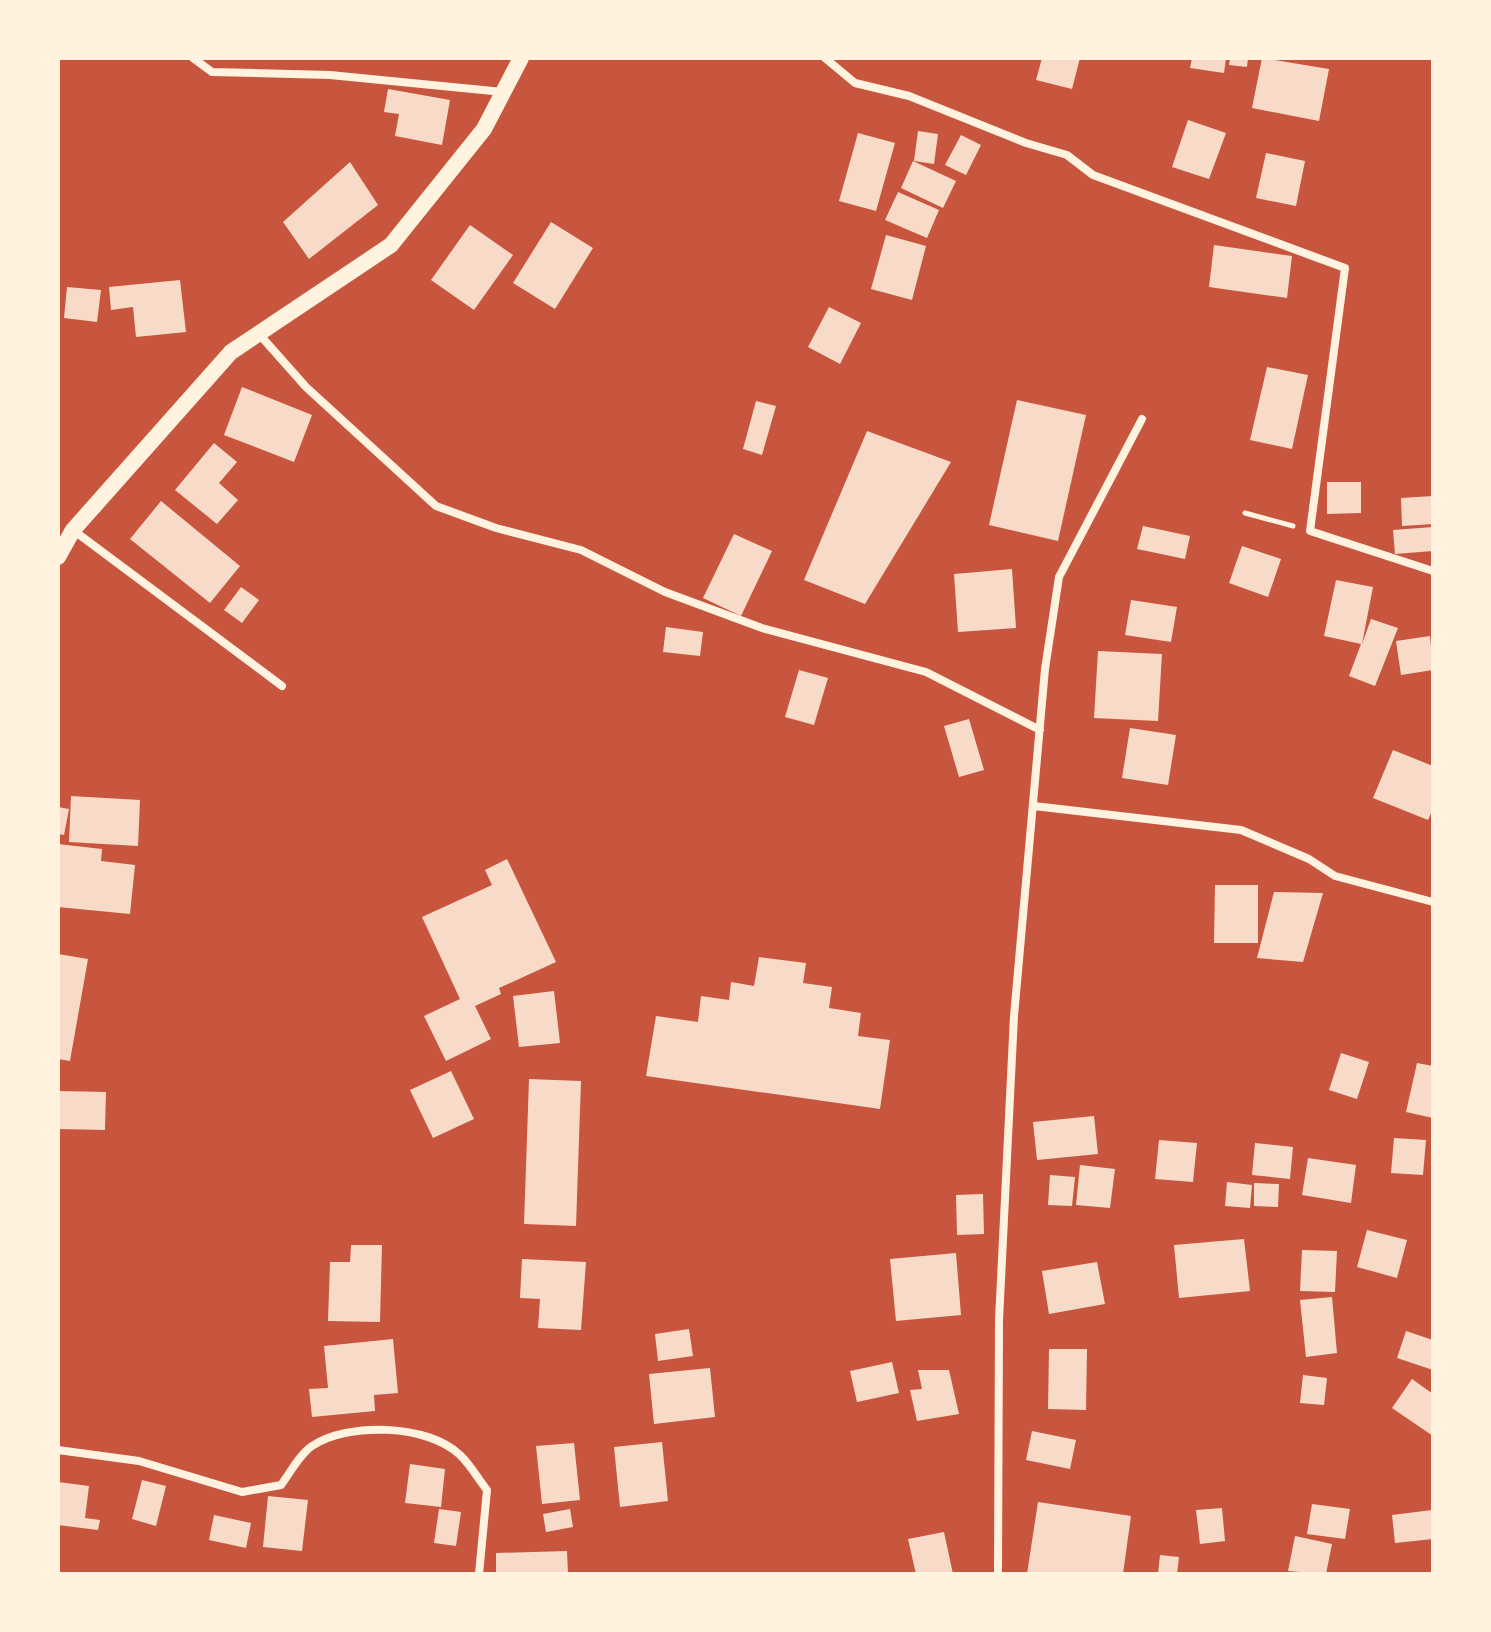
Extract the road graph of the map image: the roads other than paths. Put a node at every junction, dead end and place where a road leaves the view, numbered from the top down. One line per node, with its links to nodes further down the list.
1 (193, 58): 4 (street)
2 (521, 58): 4 (main road)
3 (825, 58): 9 (street)
4 (504, 92): 5 (main road)
5 (259, 334): 7 (main road); 11 (street)
6 (1142, 419): 11 (street)
7 (73, 530): 8 (main road); 10 (street)
8 (58, 557)
9 (1433, 571)
10 (282, 686)
11 (1040, 730): 12 (street)
12 (1034, 806): 13 (street); 16 (street)
13 (1433, 902)
14 (58, 1450): 15 (street)
15 (479, 1574)
16 (998, 1574)

